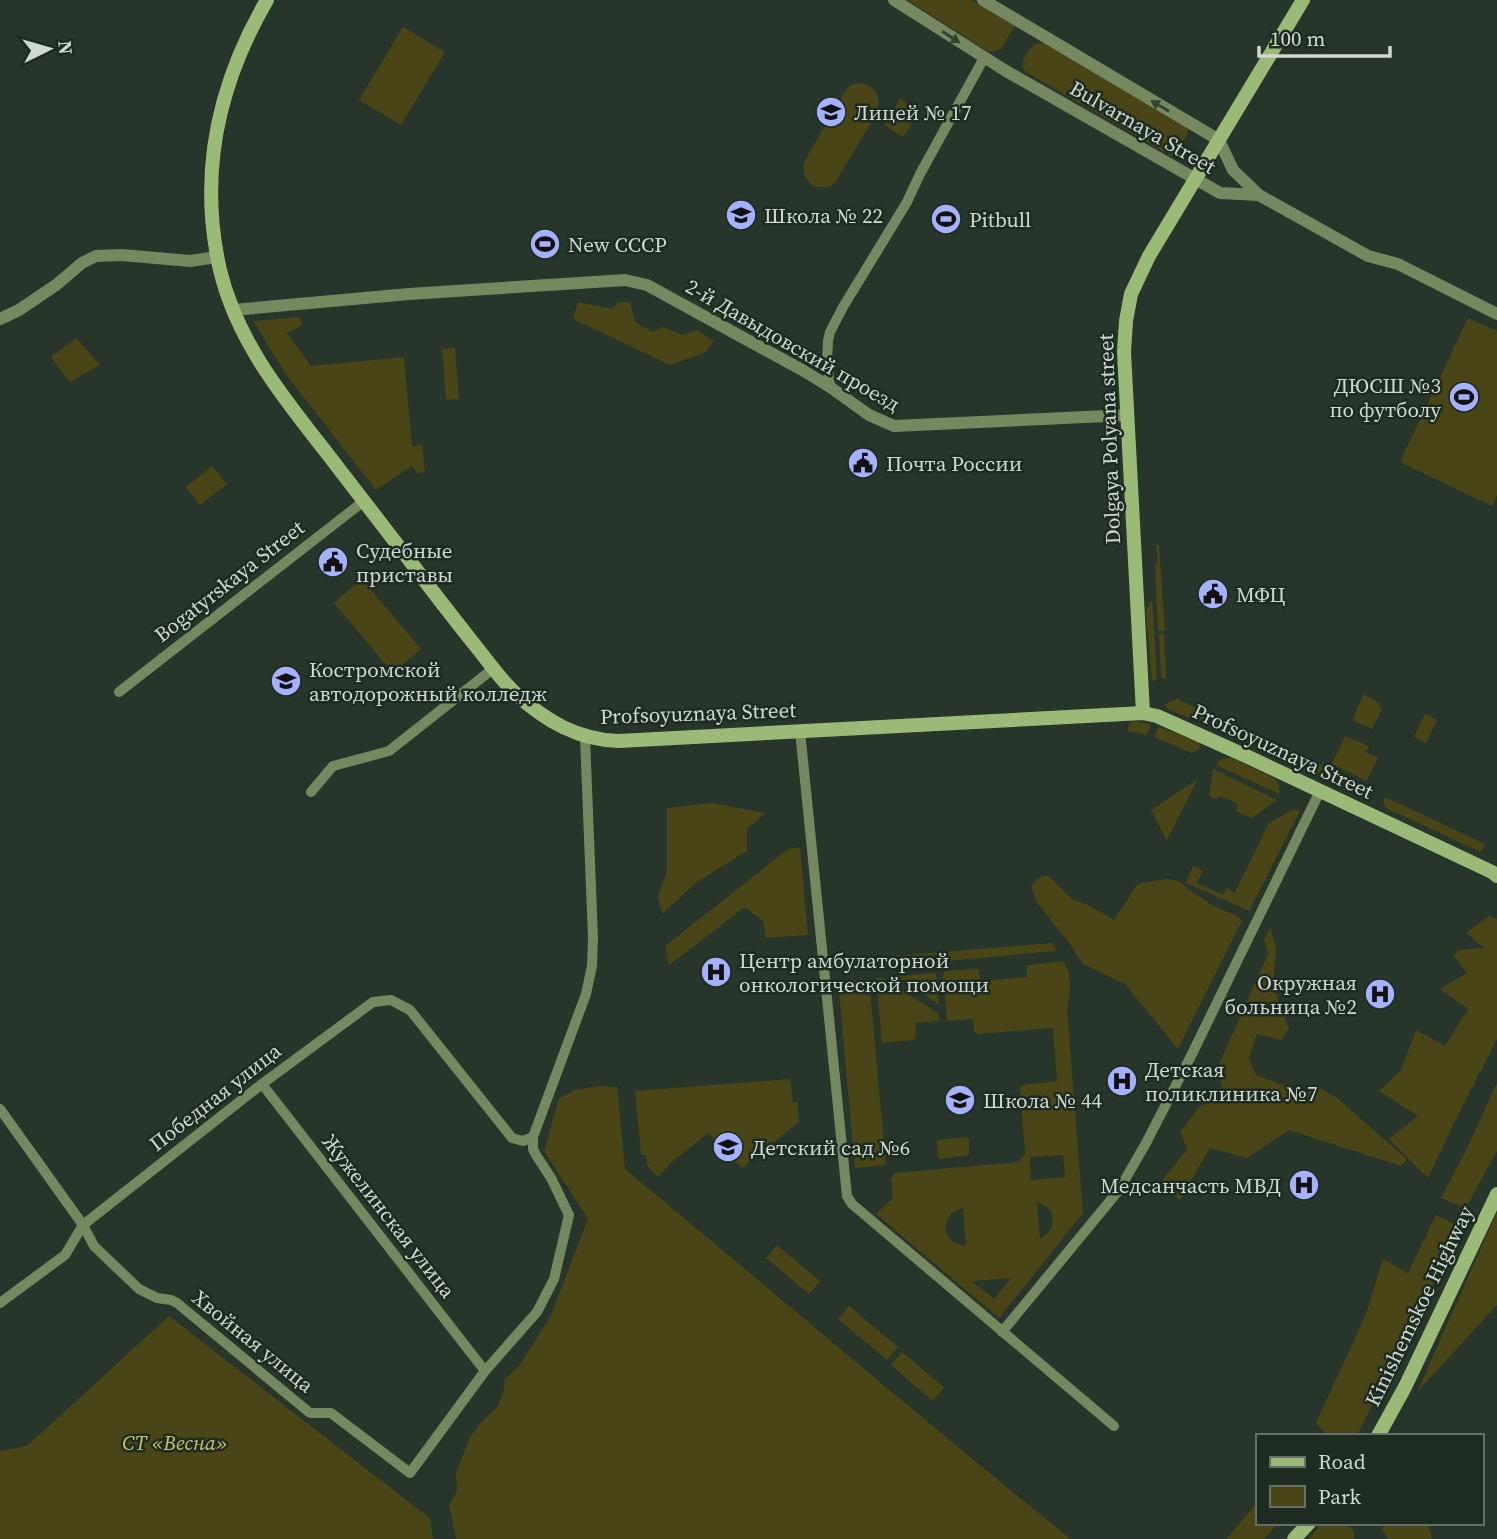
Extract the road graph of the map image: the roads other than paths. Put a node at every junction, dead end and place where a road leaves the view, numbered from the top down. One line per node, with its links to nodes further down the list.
1 (267, 0): 9 (main road, Profsoyuznaya Street)
2 (894, 0): 5 (street, Bulvarnaya Street, one-way to 5)
3 (983, 0): 6 (street, Bulvarnaya Street, one-way to 3)
4 (1303, 0): 6 (main road, Dolgaya Polyana street)
5 (984, 58): 7 (street, Bulvarnaya Street); 13 (street)
6 (1219, 140): 7 (main road, Dolgaya Polyana street); 8 (street)
7 (1196, 179): 8 (street, Bulvarnaya Street); 14 (main road, Dolgaya Polyana street)
8 (1259, 195): 11 (street, Bulvarnaya Street)
9 (218, 257): 10 (main road, Profsoyuznaya Street); 12 (street)
10 (233, 310): 13 (street, 2-й Давыдовский проезд); 15 (main road, Profsoyuznaya Street)
11 (1497, 314)
12 (0, 319)
13 (830, 387): 14 (street, 2-й Давыдовский проезд)
14 (1128, 415): 18 (main road, Dolgaya Polyana street)
15 (364, 501): 16 (main road, Profsoyuznaya Street); 17 (street, Bogatyrskaya Street)
16 (494, 668): 20 (main road, Profsoyuznaya Street); 22 (street)
17 (119, 692)
18 (1143, 713): 19 (main road, Profsoyuznaya Street); 21 (main road, Profsoyuznaya Street)
19 (800, 731): 20 (main road, Profsoyuznaya Street); 30 (street)
20 (585, 737): 26 (street)
21 (1320, 791): 23 (main road, Profsoyuznaya Street); 30 (street)
22 (311, 792)
23 (1495, 874)
24 (262, 1084): 26 (street, Победная улица); 28 (street, Победная улица); 31 (street, Жужелинская улица)
25 (0, 1110): 28 (street, Хвойная улица)
26 (533, 1137): 31 (street)
27 (1497, 1195): 33 (main road, Kinishemskoe Highway)
28 (83, 1225): 29 (street); 31 (street, Хвойная улица)
29 (0, 1303)
30 (1002, 1332): 32 (street)
31 (485, 1371)
32 (1114, 1426)
33 (1379, 1434)
34 (1307, 1525): 35 (main road)
35 (1294, 1539)

